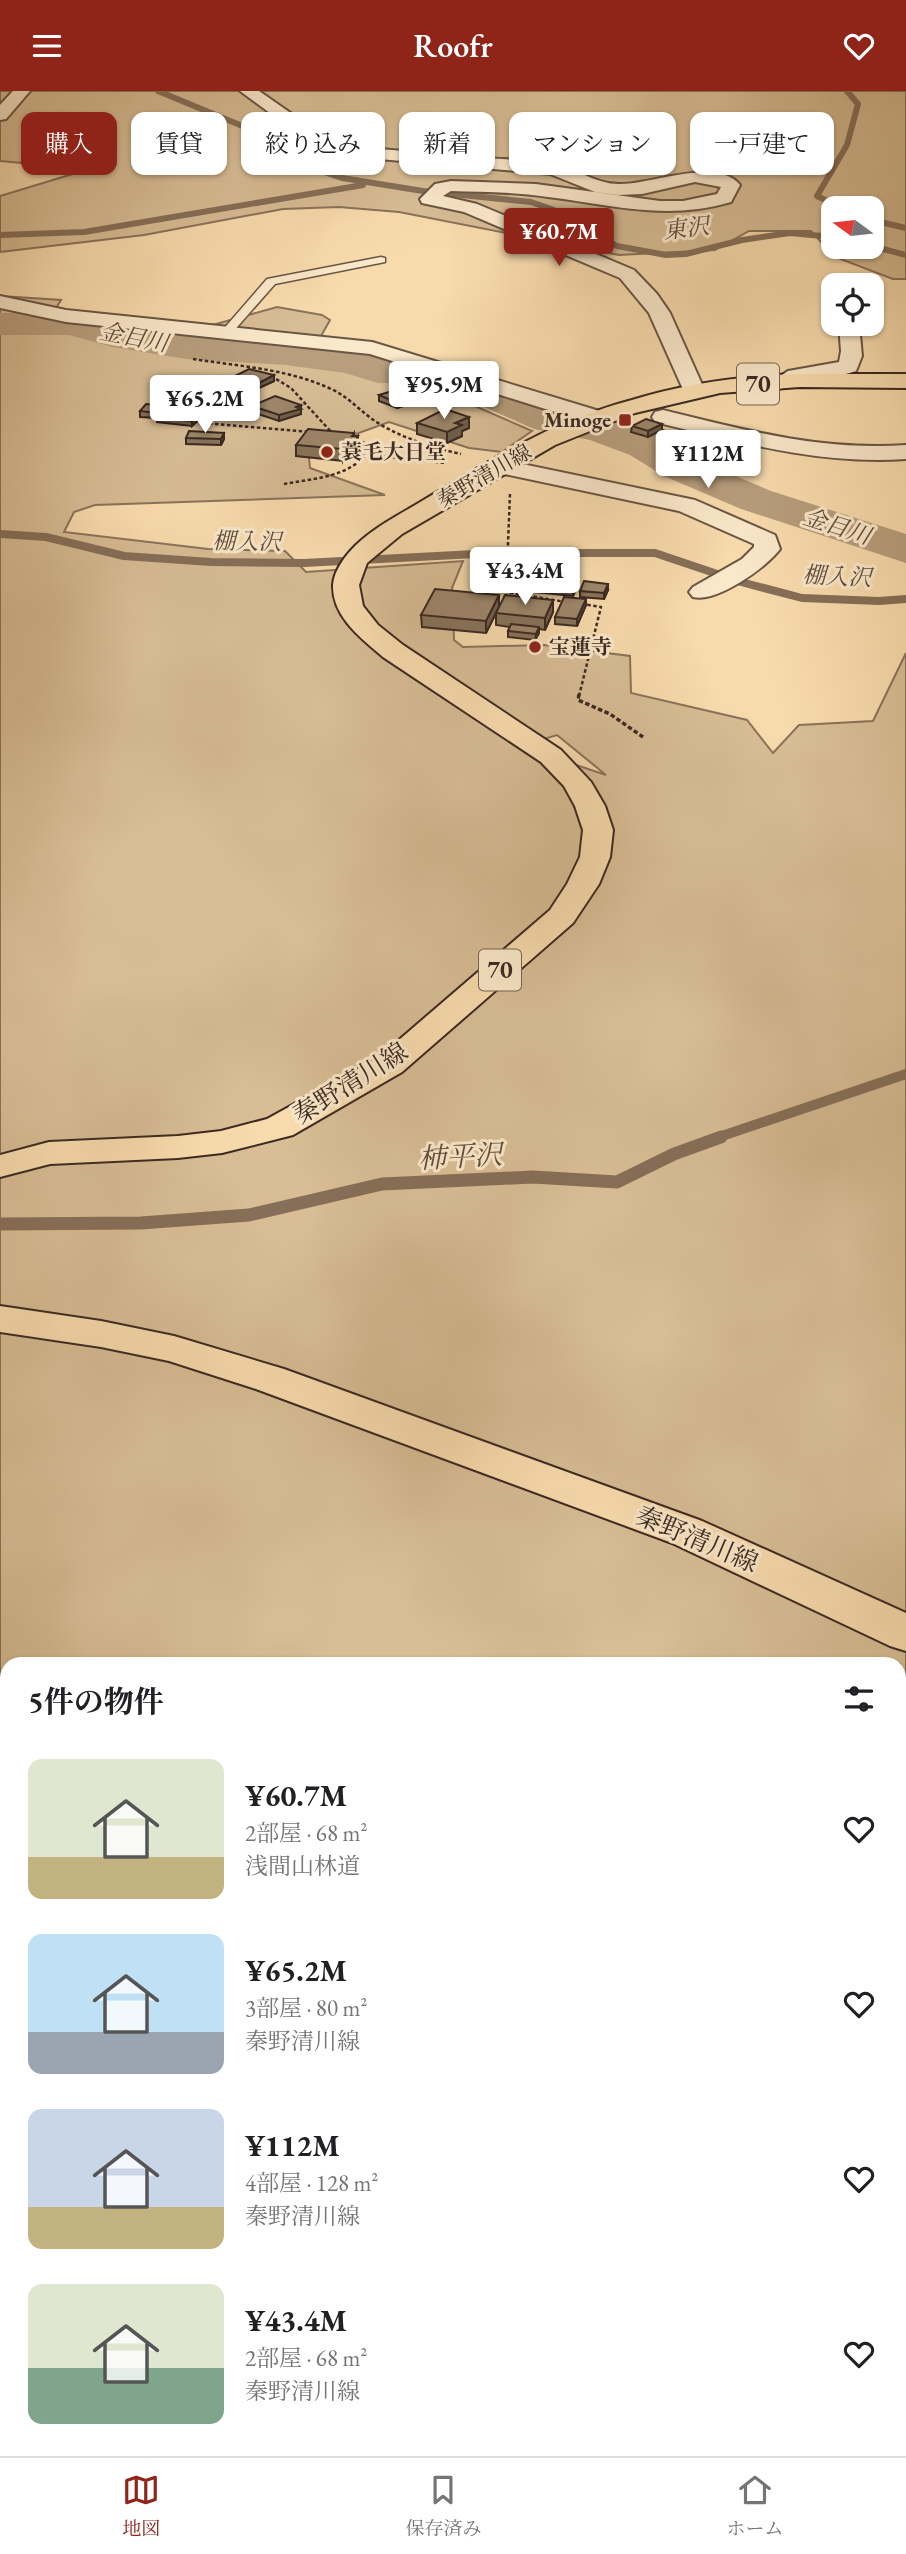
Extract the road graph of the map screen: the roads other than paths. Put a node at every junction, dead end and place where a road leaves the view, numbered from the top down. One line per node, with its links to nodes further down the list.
1 (22, 91): 3 (street)
2 (248, 91): 10 (street)
3 (0, 115)
4 (381, 260): 6 (lane)
5 (0, 302): 6 (street)
6 (227, 332): 12 (street)
7 (851, 336): 9 (street)
8 (906, 381): 9 (main road, 秦野清川線 / 70)
9 (781, 383): 10 (main road, 秦野清川線 / 70)
10 (694, 391): 12 (main road, 秦野清川線 / 70)
11 (663, 417): 13 (street)
12 (593, 420): 14 (main road, 秦野清川線 / 70)
13 (906, 452)
14 (498, 465): 15 (street); 16 (main road, 秦野清川線 / 70)
15 (702, 591)
16 (0, 1166)
17 (0, 1319): 18 (main road, 秦野清川線)
18 (906, 1634)

